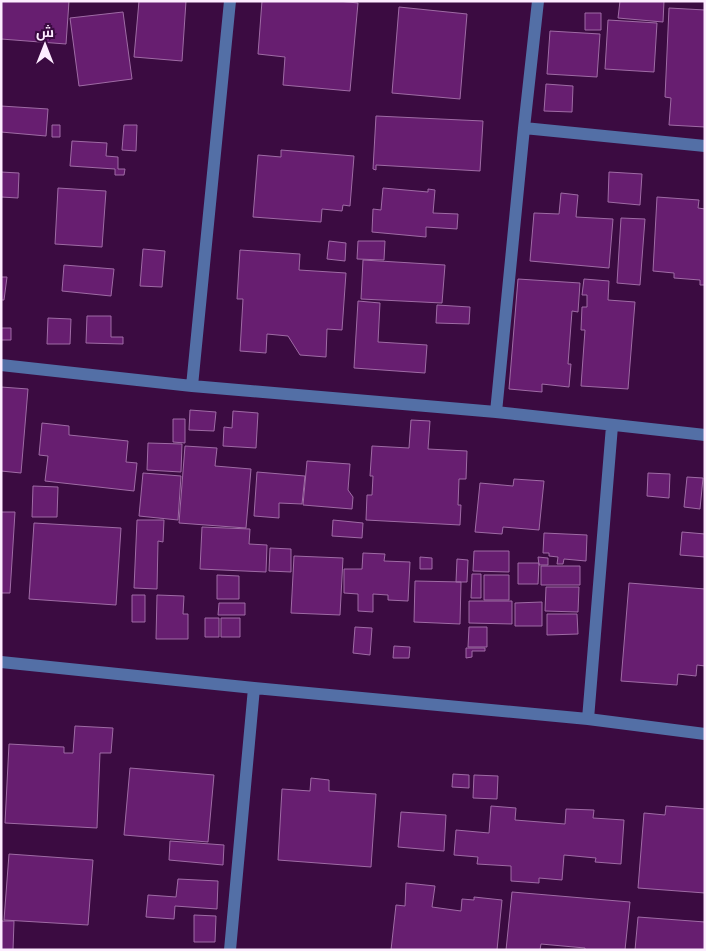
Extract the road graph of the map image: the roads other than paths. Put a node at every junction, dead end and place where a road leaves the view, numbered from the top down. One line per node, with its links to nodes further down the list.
1 (230, 1): 6 (street)
2 (538, 1): 3 (street)
3 (524, 128): 4 (street); 7 (street)
4 (705, 146)
5 (1, 364): 6 (street)
6 (192, 386): 7 (street)
7 (496, 412): 8 (street)
8 (612, 426): 9 (street); 12 (street)
9 (705, 435)
10 (1, 662): 11 (street)
11 (254, 688): 12 (street); 14 (street)
12 (588, 720): 13 (street)
13 (705, 734)
14 (230, 950)

